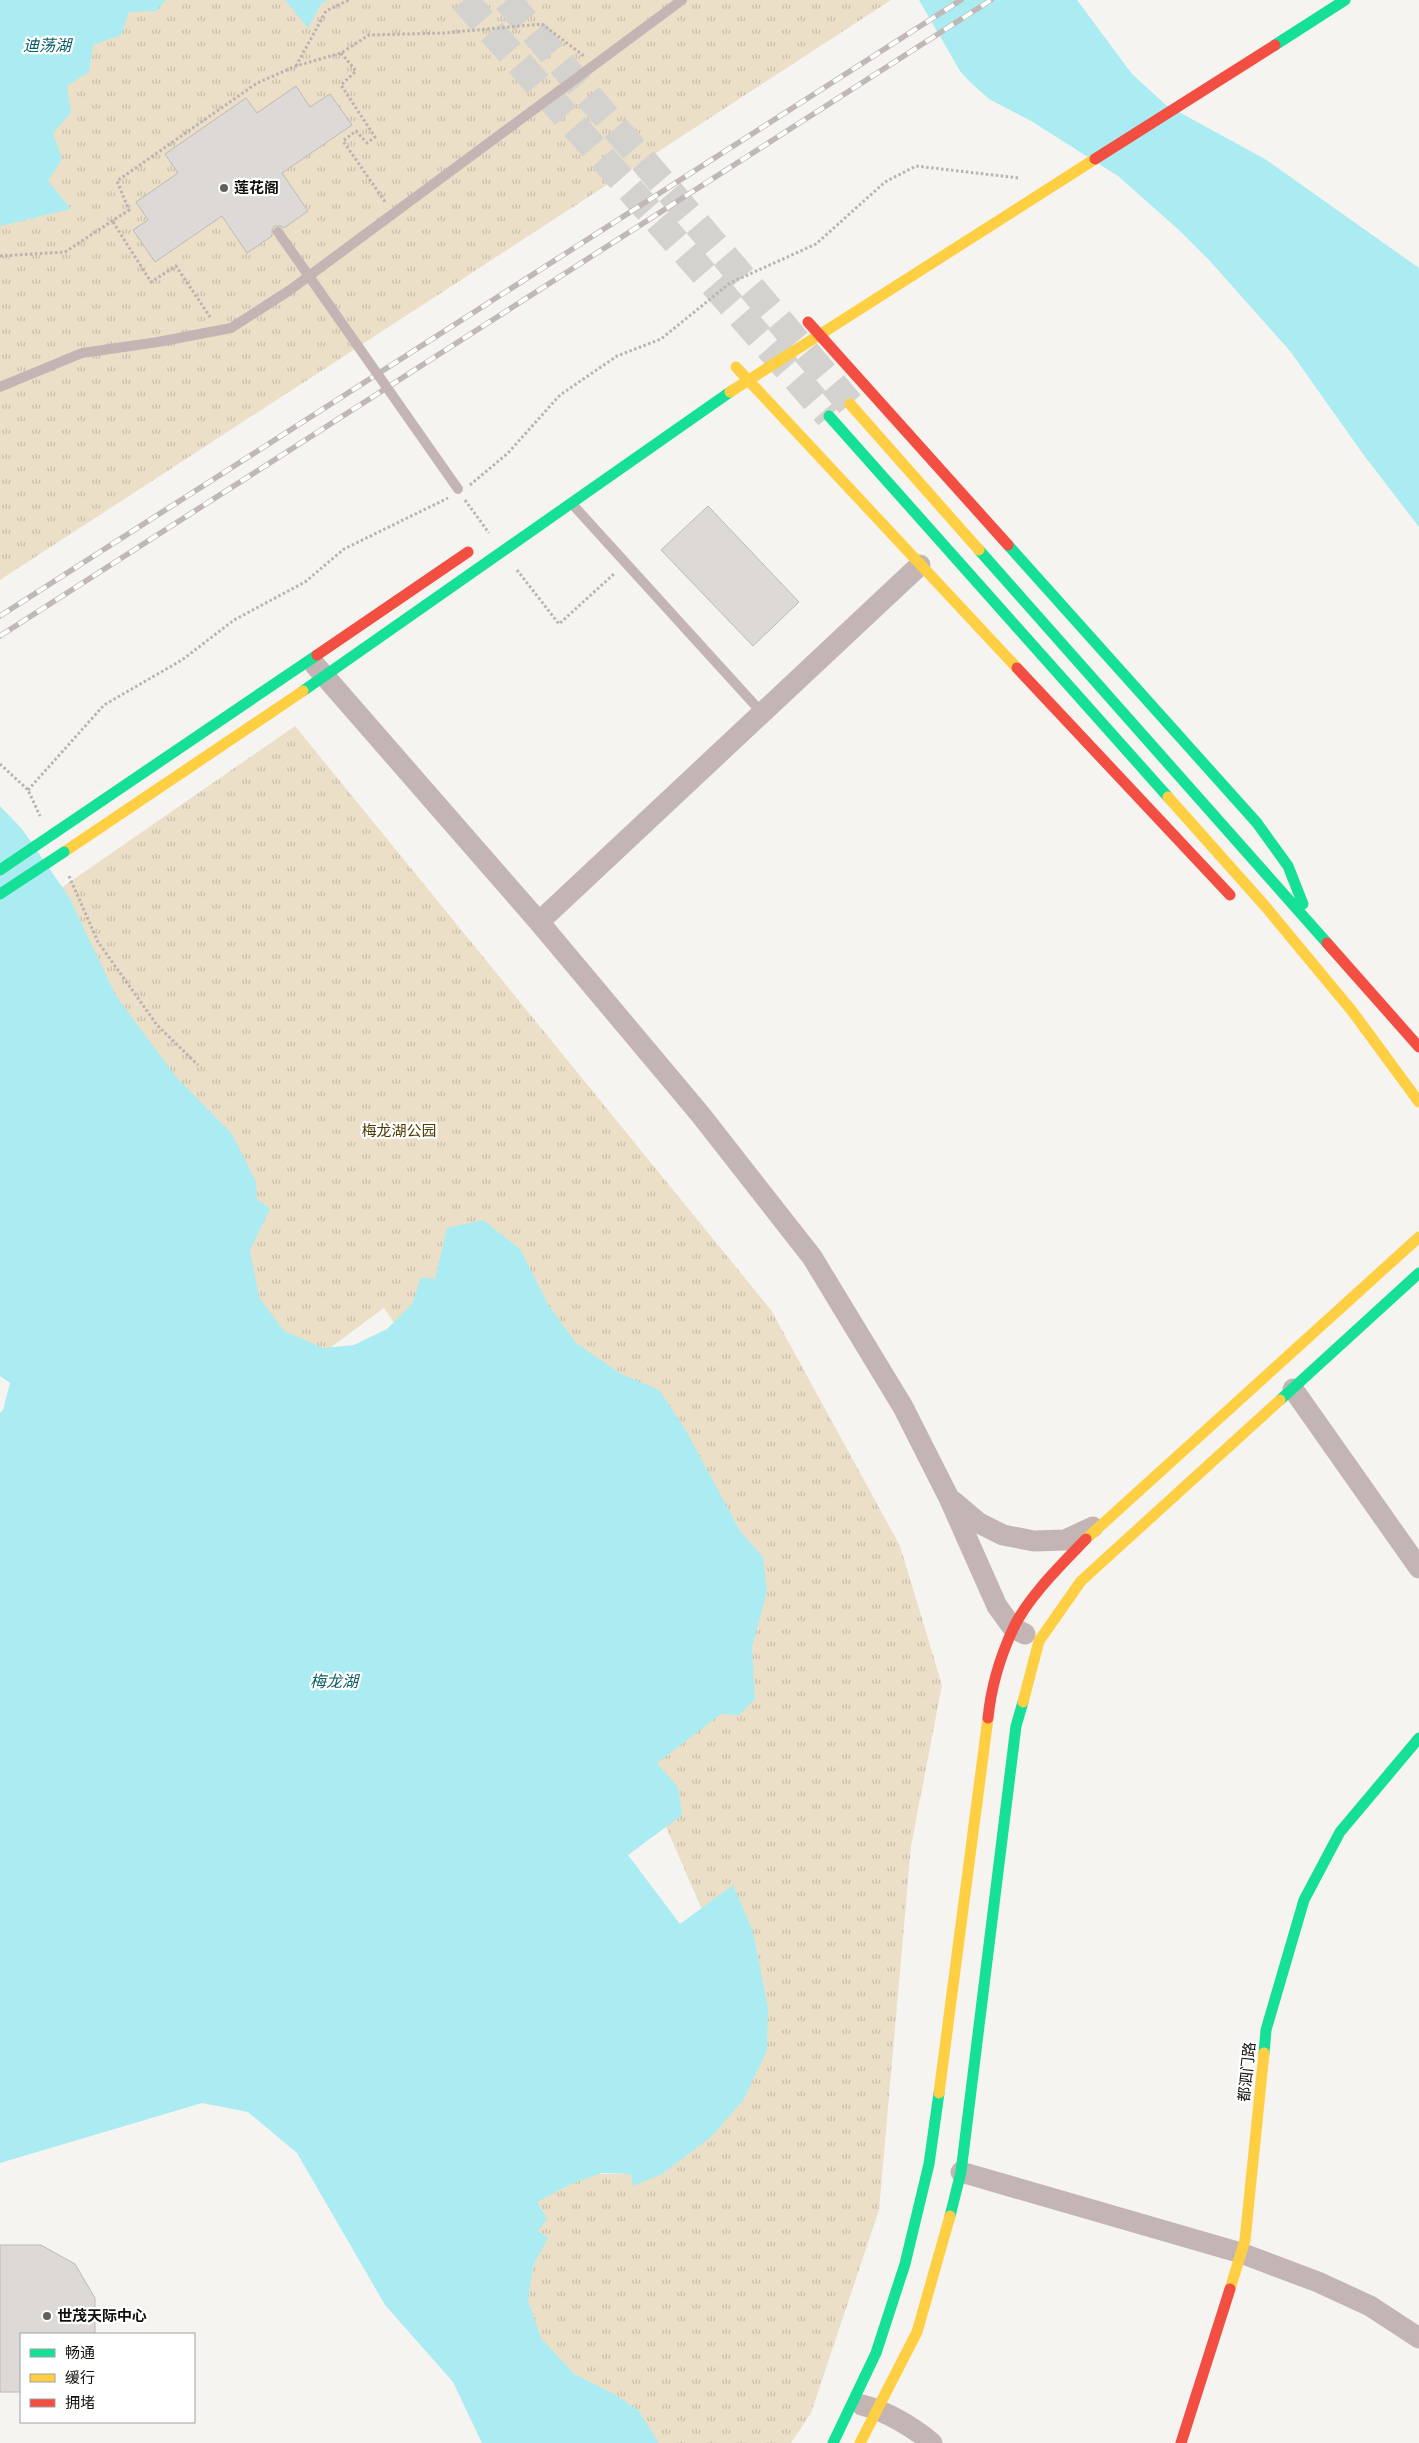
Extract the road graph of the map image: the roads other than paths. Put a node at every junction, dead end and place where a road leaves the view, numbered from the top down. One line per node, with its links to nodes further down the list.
1 (682, 0): 8 (lane)
2 (1345, 0): 5 (main road)
3 (278, 232): 11 (lane, bridge)
4 (808, 322): 5 (main road)
5 (820, 334): 7 (main road); 22 (main road)
6 (736, 367): 7 (main road)
7 (746, 380): 12 (main road); 14 (main road)
8 (0, 387)
9 (850, 404): 22 (main road)
10 (829, 416): 24 (main road)
11 (458, 491)
12 (571, 502): 16 (main road); 17 (lane)
13 (475, 548): 15 (main road)
14 (920, 565): 17 (street); 20 (main road)
15 (311, 661): 16 (street); 18 (main road, bridge)
16 (325, 678): 19 (main road, bridge); 21 (street)
17 (763, 714): 21 (street)
18 (0, 870)
19 (0, 894)
20 (1238, 903)
21 (539, 922): 30 (street)
22 (1310, 922): 25 (main road)
23 (1272, 934): 24 (main road)
24 (1316, 968): 26 (main road)
25 (1419, 1047)
26 (1419, 1102)
27 (1419, 1237): 31 (main road)
28 (1419, 1273): 29 (main road)
29 (1292, 1390): 32 (street); 34 (main road)
30 (949, 1498): 31 (street); 33 (street)
31 (1103, 1523): 33 (main road)
32 (1419, 1568)
33 (1013, 1628): 34 (street); 39 (main road)
34 (1039, 1641): 36 (main road)
35 (1419, 1738): 37 (main road, 都泗门路)
36 (961, 2172): 37 (street); 40 (main road)
37 (1241, 2253): 38 (street); 44 (main road, 都泗门路)
38 (1419, 2338)
39 (852, 2402): 40 (street); 41 (main road)
40 (876, 2408): 42 (main road); 43 (street)
41 (833, 2443)
42 (860, 2443)
43 (932, 2443)
44 (1181, 2443)

